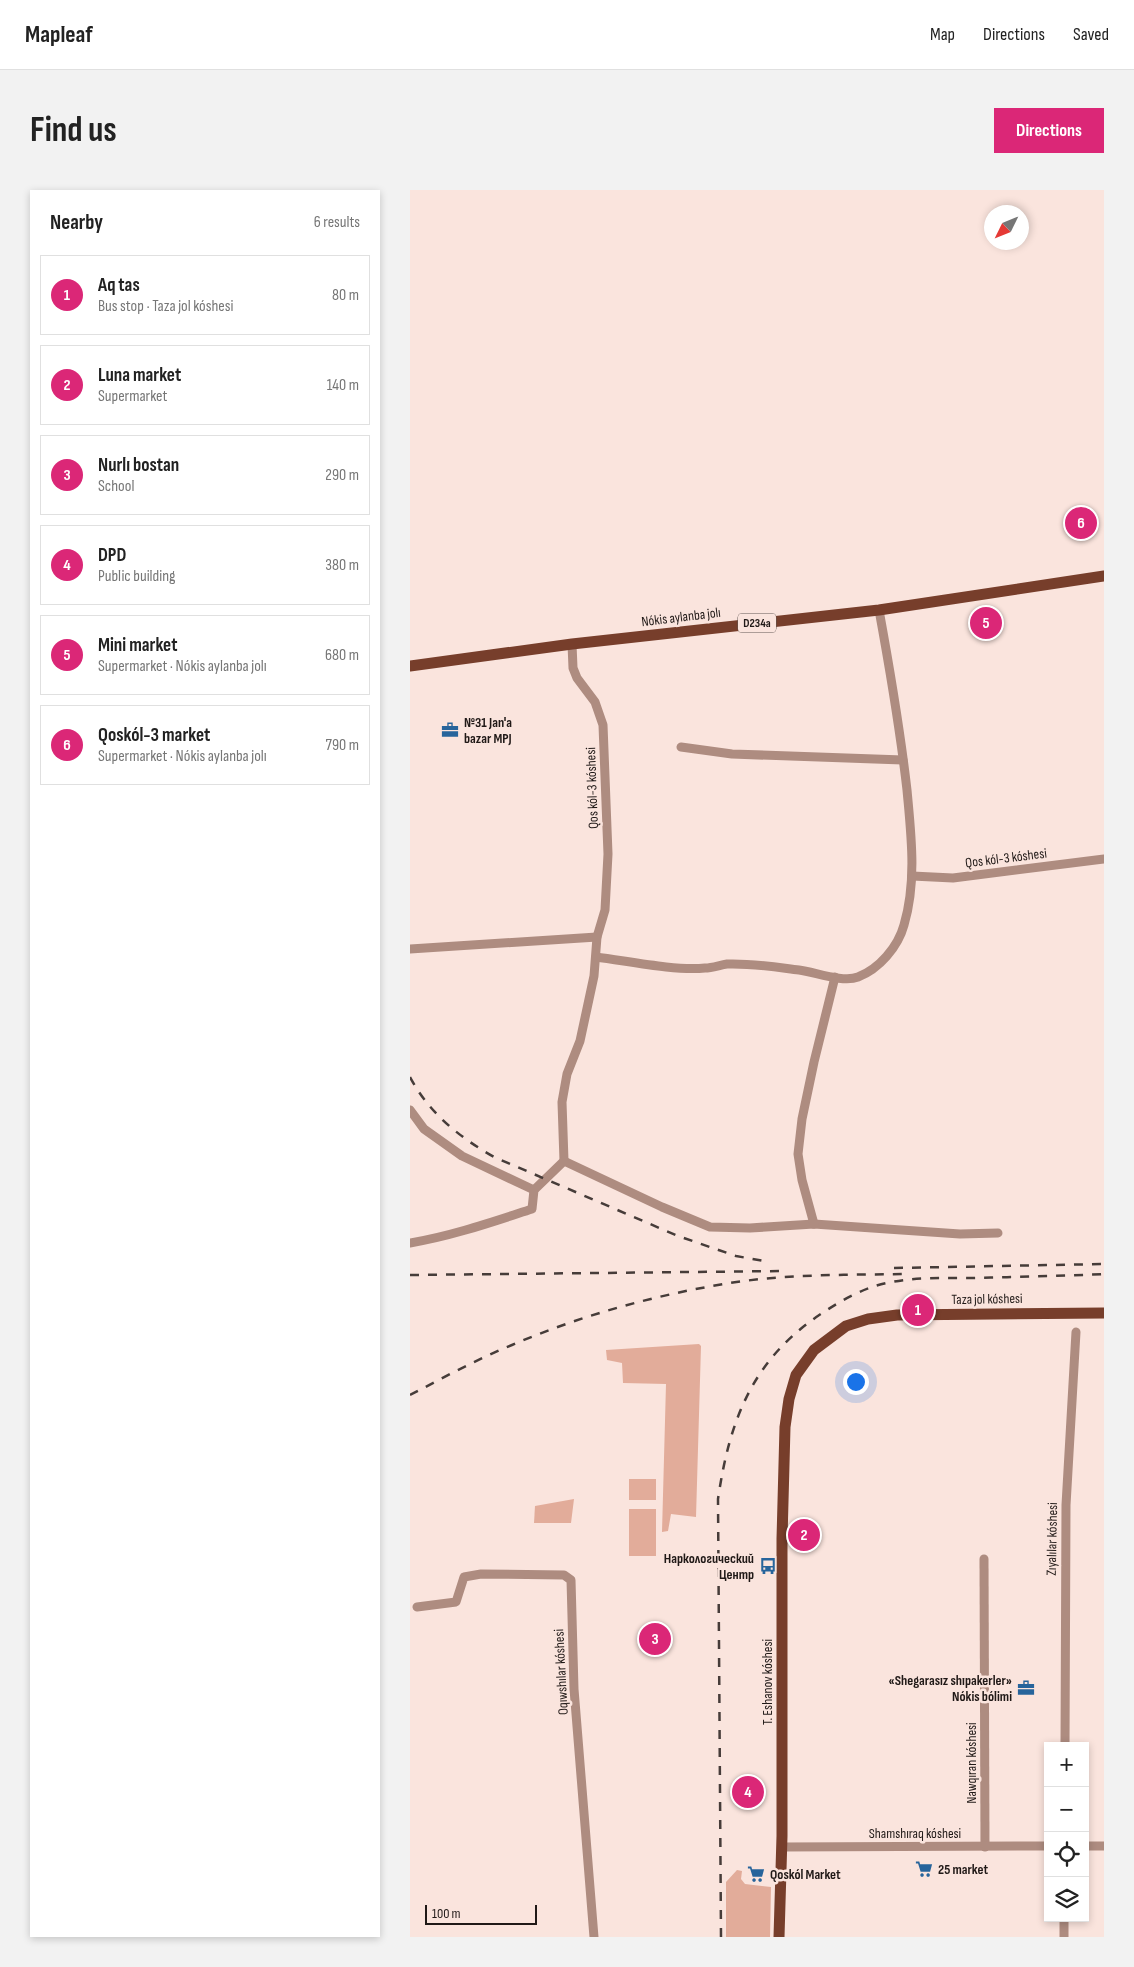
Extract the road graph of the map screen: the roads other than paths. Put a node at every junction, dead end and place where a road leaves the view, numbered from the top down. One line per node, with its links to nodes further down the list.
1 (1104, 576): 2 (main road, Nókis aylanba jolı / D234a)
2 (879, 610): 3 (main road, Nókis aylanba jolı / D234a); 6 (street)
3 (572, 644): 4 (main road, Nókis aylanba jolı / D234a); 9 (street, Qos kól-3 kóshesi)
4 (410, 666)
5 (681, 747): 6 (street)
6 (903, 760): 8 (street)
7 (1104, 860): 8 (street, Qos kól-3 kóshesi)
8 (912, 876): 12 (street)
9 (597, 937): 10 (street); 11 (street, Qos kól-3 kóshesi)
10 (410, 949)
11 (596, 957): 12 (street); 14 (street, Qos kól-3 kóshesi)
12 (835, 978): 16 (street)
13 (410, 1110): 15 (street)
14 (564, 1161): 15 (street); 16 (street)
15 (534, 1190): 18 (street)
16 (814, 1224): 17 (street)
17 (998, 1233)
18 (410, 1243)
19 (1104, 1313): 21 (main road, Taza jol kóshesi)
20 (1076, 1332): 24 (street, Zıyalılar kóshesi)
21 (785, 1427): 28 (main road, T. Eshanov kóshesi)
22 (984, 1559): 29 (street, Nawqıran kóshesi)
23 (417, 1606): 31 (street, Oqıwshılar kóshesi)
24 (1065, 1742)
25 (1044, 1846): 29 (street, Shamshıraq kóshesi)
26 (1089, 1846): 27 (street)
27 (1104, 1846)
28 (782, 1847): 29 (street, Shamshıraq kóshesi); 32 (main road, T. Eshanov kóshesi)
29 (985, 1847)
30 (1064, 1922): 33 (street)
31 (594, 1937)
32 (779, 1937)
33 (1064, 1937)

